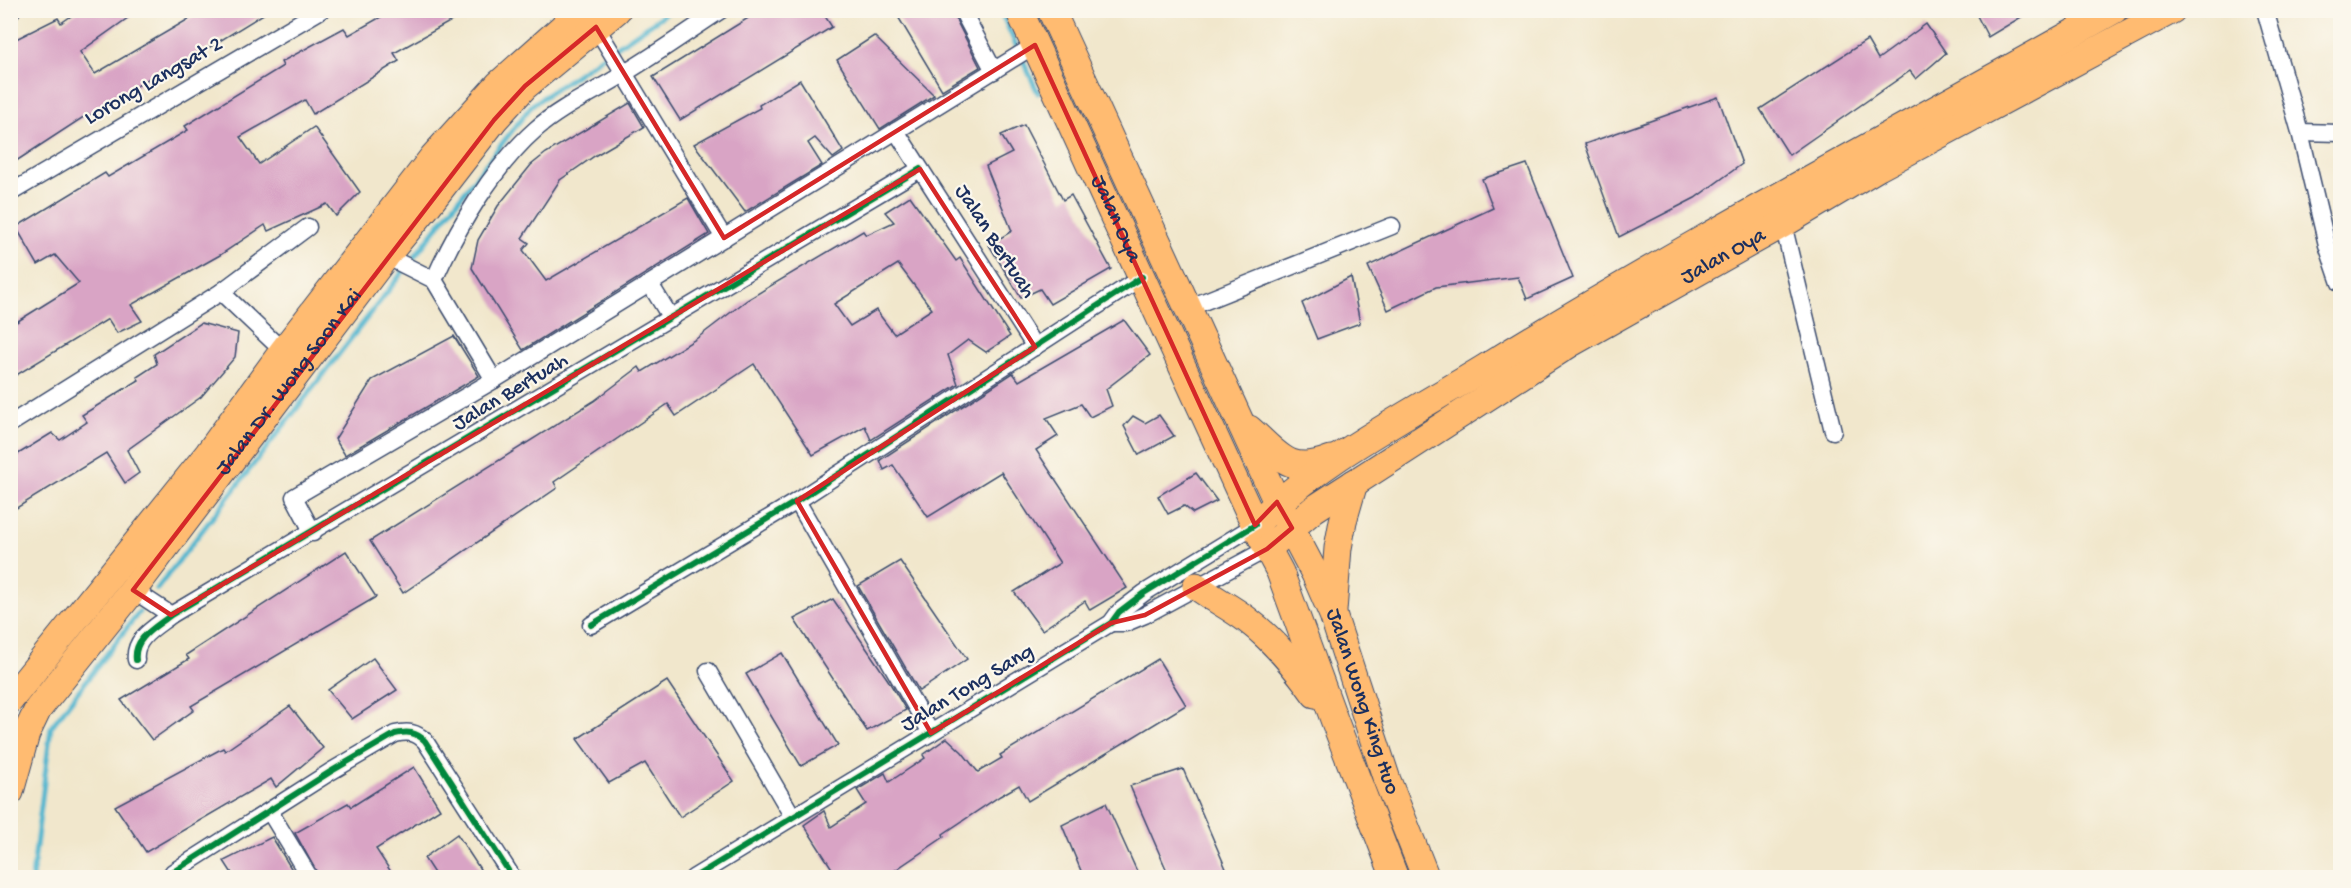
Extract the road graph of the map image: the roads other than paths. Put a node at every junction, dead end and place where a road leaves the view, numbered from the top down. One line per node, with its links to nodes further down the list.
1 (321, 10): 10 (street, Lorong Langsat 2)
2 (617, 10): 11 (main road, Jalan Dr. Wong Soon Kai)
3 (721, 10): 13 (street)
4 (962, 10): 14 (street)
5 (1019, 10): 12 (main road, Jalan Oya)
6 (1051, 10): 31 (main road, Jalan Oya)
7 (2114, 10): 39 (main road, Jalan Oya)
8 (2172, 10): 20 (main road, Jalan Oya)
9 (2265, 10): 16 (street)
10 (293, 17): 19 (street, Lorong Langsat 2)
11 (595, 28): 13 (street); 25 (main road, Jalan Dr. Wong Soon Kai); 34 (main road, Jalan Dr. Wong Soon Kai)
12 (1024, 52): 14 (street); 27 (main road, Jalan Oya)
13 (621, 68): 23 (street); 26 (street)
14 (994, 71): 15 (street)
15 (896, 131): 18 (street); 23 (street)
16 (2300, 132): 17 (street); 24 (street)
17 (2340, 133)
18 (920, 169): 32 (street, Jalan Bertuah); 33 (street, Jalan Bertuah)
19 (10, 193)
20 (1783, 224): 38 (street); 40 (main road, Jalan Oya)
21 (1392, 226): 31 (street)
22 (308, 227): 30 (street)
23 (724, 238): 29 (street)
24 (2334, 243): 28 (street)
25 (394, 259): 26 (street); 48 (main road, Jalan Dr. Wong Soon Kai)
26 (429, 277): 35 (street)
27 (1142, 277): 33 (street); 43 (main road, Jalan Oya)
28 (2340, 283)
29 (650, 284): 32 (street); 35 (street)
30 (221, 292): 34 (street); 37 (street)
31 (1188, 308): 36 (main road, Jalan Oya)
32 (671, 318): 45 (street, Jalan Bertuah)
33 (1035, 347): 41 (street)
34 (283, 351): 55 (main road, Jalan Dr. Wong Soon Kai)
35 (494, 381): 45 (street)
36 (1241, 422): 39 (main road); 42 (main road, Jalan Oya)
37 (10, 424)
38 (1833, 431)
39 (1349, 451): 42 (main road, Jalan Oya)
40 (1354, 483): 44 (main road, Jalan Oya); 50 (main road)
41 (796, 501): 52 (street); 57 (street)
42 (1277, 502): 43 (main road, Jalan Oya); 44 (main road, Jalan Oya)
43 (1255, 525): 46 (main road, Jalan Oya); 51 (street, Jalan Tong Sang)
44 (1292, 528): 46 (main road, Jalan Oya); 50 (main road, Jalan Wong King Huo)
45 (313, 533): 49 (street, Jalan Bertuah)
46 (1267, 549): 47 (street, Jalan Tong Sang); 56 (main road, Jalan Wong King Huo)
47 (1196, 586): 51 (street, Jalan Tong Sang); 56 (main road)
48 (133, 590): 49 (street); 58 (main road, Jalan Dr. Wong Soon Kai)
49 (171, 615): 53 (street, Jalan Bertuah)
50 (1333, 615): 66 (main road, Jalan Wong King Huo)
51 (1111, 623): 57 (street, Jalan Tong Sang)
52 (591, 625)
53 (136, 660)
54 (708, 671): 60 (street)
55 (10, 700)
56 (1335, 722): 65 (main road, Jalan Wong King Huo)
57 (931, 733): 60 (street, Jalan Tong Sang)
58 (10, 792)
59 (270, 812): 61 (street); 62 (street); 63 (street)
60 (793, 817): 64 (street, Jalan Tong Sang)
61 (171, 875)
62 (310, 878)
63 (513, 878)
64 (693, 878)
65 (1395, 878)
66 (1426, 878)

